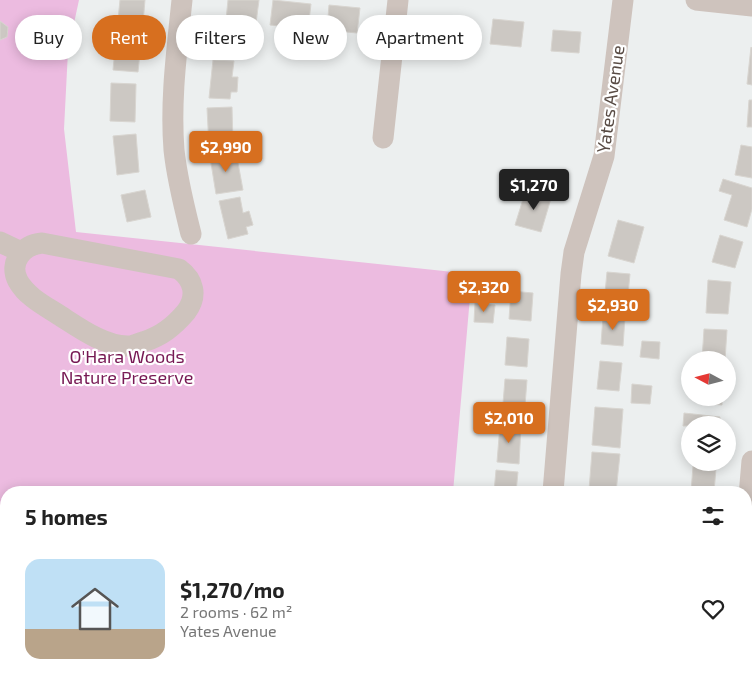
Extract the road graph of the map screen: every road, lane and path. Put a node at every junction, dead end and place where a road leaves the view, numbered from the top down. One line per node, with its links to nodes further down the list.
1 (182, 0): 7 (street)
2 (398, 0): 6 (street)
3 (623, 0): 11 (street, Yates Avenue)
4 (696, 0): 5 (street)
5 (752, 6)
6 (383, 138)
7 (191, 234)
8 (0, 242): 9 (street)
9 (21, 252): 9 (street)
10 (752, 461): 12 (street)
11 (553, 486)
12 (750, 486)

